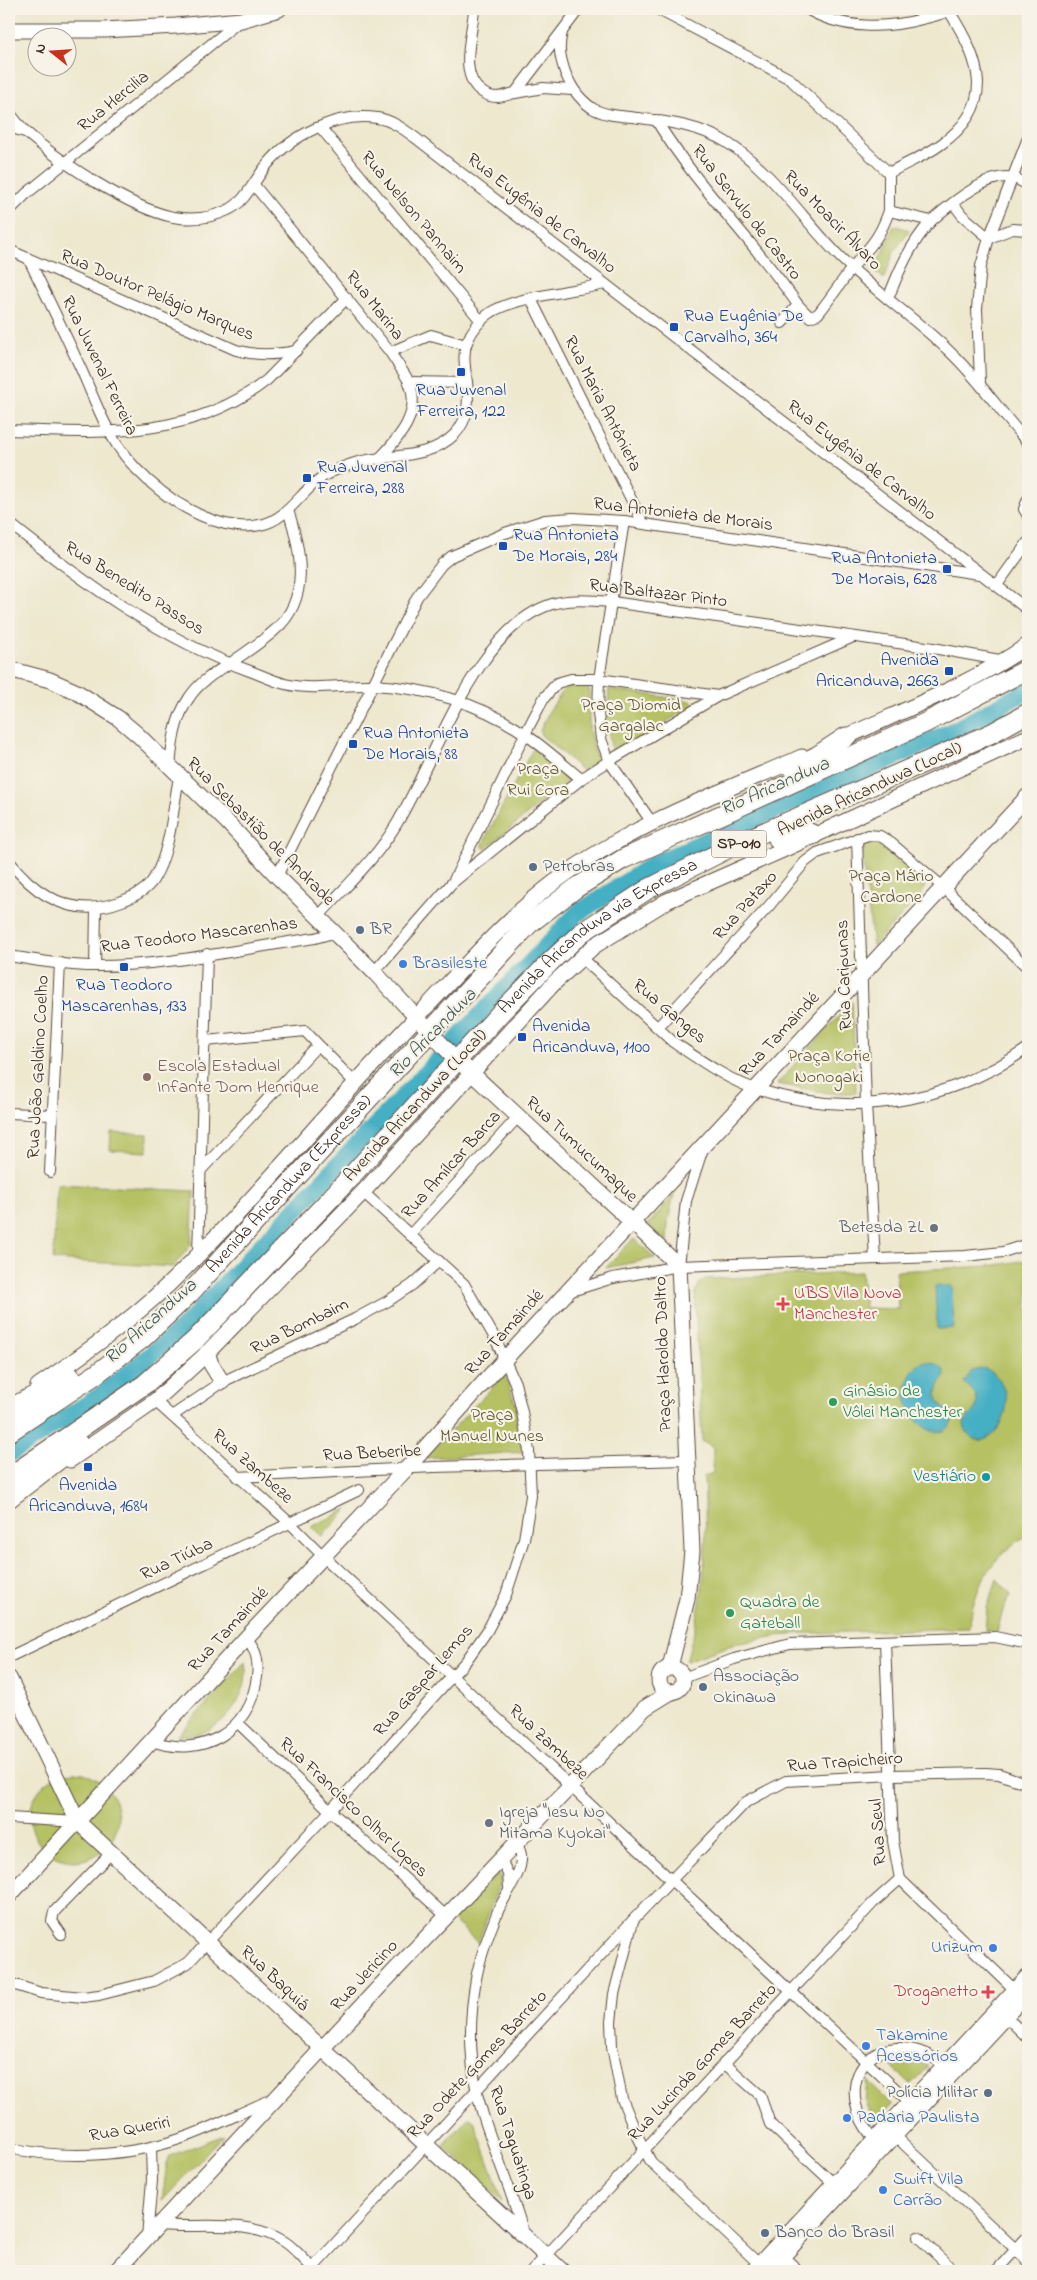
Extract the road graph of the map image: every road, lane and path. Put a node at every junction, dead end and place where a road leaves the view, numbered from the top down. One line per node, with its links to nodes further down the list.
1 (279, 9): 7 (street)
2 (474, 9): 11 (street)
3 (579, 9): 9 (street)
4 (657, 9): 19 (street)
5 (807, 9): 6 (street)
6 (950, 10): 19 (street)
7 (242, 20): 8 (street); 18 (street, Rua Hercilia)
8 (9, 30)
9 (562, 32): 10 (street, Rua Moacir Álvaro); 11 (street)
10 (572, 90): 11 (street); 13 (street, Rua Moacir Álvaro)
11 (516, 93)
12 (9, 112): 16 (street, Rua Eugênia de Carvalho)
13 (656, 120): 31 (street, Rua Moacir Álvaro); 36 (street, Rua Servulo de Castro)
14 (9, 126): 16 (street)
15 (320, 127): 21 (street, Rua Eugênia de Carvalho); 32 (street, Rua Eugênia de Carvalho); 37 (street, Rua Nelson Pannaim)
16 (26, 132): 18 (street, Rua Eugênia de Carvalho)
17 (1028, 138): 20 (street)
18 (66, 162): 21 (street, Rua Eugênia de Carvalho); 24 (street, Rua Hercilia)
19 (889, 173): 25 (street)
20 (1014, 178): 22 (street); 23 (street); 28 (street)
21 (254, 185): 33 (street, Rua Marina)
22 (1028, 186)
23 (953, 203): 26 (street); 28 (street)
24 (9, 211)
25 (889, 211): 26 (street); 31 (street)
26 (930, 221): 35 (street)
27 (1028, 230): 28 (street)
28 (989, 238): 42 (street)
29 (9, 250): 30 (street, Rua Doutor Pelágio Marques)
30 (30, 260): 40 (street, Rua Doutor Pelágio Marques); 46 (street, Rua Juvenal Ferreira)
31 (852, 268): 35 (street, Rua Moacir Álvaro); 36 (street)
32 (605, 284): 34 (street); 56 (street, Rua Eugênia de Carvalho)
33 (347, 298): 40 (street); 41 (street, Rua Marina)
34 (531, 299): 37 (street); 54 (street, Rua Maria Antônieta)
35 (888, 299): 42 (street, Rua Moacir Álvaro)
36 (798, 305): 38 (street, Rua Servulo de Castro)
37 (481, 321): 39 (street)
38 (782, 323)
39 (466, 345): 41 (street); 44 (street, Rua Juvenal Ferreira)
40 (296, 351): 46 (street)
41 (390, 352): 43 (street, Rua Marina)
42 (980, 381): 47 (street, Rua Moacir Álvaro)
43 (409, 382): 44 (street); 48 (street, Rua Marina)
44 (467, 383): 48 (street, Rua Juvenal Ferreira)
45 (9, 430): 46 (street)
46 (110, 433): 50 (street, Rua Juvenal Ferreira)
47 (1028, 443)
48 (379, 459): 50 (street, Rua Juvenal Ferreira)
49 (1028, 499): 51 (street)
50 (288, 510): 63 (street)
51 (1028, 516)
52 (624, 521): 54 (street, Rua Antonieta de Morais); 58 (street); 67 (street, Rua Antonieta de Morais)
53 (9, 522): 63 (street, Rua Benedito Passos)
54 (643, 523): 56 (street, Rua Antonieta de Morais)
55 (1028, 542): 57 (street)
56 (980, 574): 57 (street, Rua Eugênia de Carvalho)
57 (997, 585): 59 (street, Rua Eugênia de Carvalho)
58 (612, 602): 60 (street, Rua Baltazar Pinto); 66 (street); 69 (street, Rua Baltazar Pinto)
59 (1028, 610)
60 (852, 637): 62 (street, Rua Baltazar Pinto); 68 (street)
61 (1028, 645): 62 (street)
62 (1005, 661): 72 (street)
63 (229, 664): 67 (street, Rua Benedito Passos); 75 (street)
64 (9, 669): 75 (street, Rua Sebastião de Andrade)
65 (1028, 670): 78 (highway, Avenida Aricanduva (Expressa) / SP-010)
66 (599, 679): 68 (street); 71 (street); 74 (street)
67 (372, 685): 69 (street, Rua Benedito Passos); 83 (street, Rua Antonieta de Morais)
68 (718, 696): 74 (street)
69 (460, 701): 71 (street, Rua Benedito Passos); 88 (street, Rua Baltazar Pinto)
70 (1028, 713): 84 (highway, Avenida Aricanduva via Expressa / SP-010)
71 (525, 734): 76 (street, Rua Benedito Passos); 85 (street)
72 (846, 737): 78 (highway); 79 (street)
73 (1025, 741): 80 (street, Avenida Aricanduva (Local))
74 (609, 761): 76 (street); 79 (street)
75 (175, 772): 83 (street, Rua Sebastião de Andrade); 87 (street)
76 (582, 780): 85 (street)
77 (1028, 796): 86 (street, Rua Tamaindé)
78 (724, 812): 99 (highway, Avenida Aricanduva (Expressa) / SP-010)
79 (653, 824): 99 (street)
80 (813, 835): 84 (highway); 92 (street, Avenida Aricanduva (Local))
81 (857, 838): 86 (street, Rua Pataxo); 97 (street, Rua Caripunas); 98 (street, Rua Pataxo)
82 (9, 861): 87 (street)
83 (277, 876): 88 (street, Rua Sebastião de Andrade)
84 (664, 881): 103 (highway, Avenida Aricanduva via Expressa / SP-010)
85 (452, 883): 96 (street)
86 (943, 887): 95 (street); 97 (street, Rua Tamaindé)
87 (96, 908): 94 (street)
88 (318, 918): 89 (street, Rua Sebastião de Andrade)
89 (334, 933): 90 (street, Rua Teodoro Mascarenhas); 96 (street, Rua Sebastião de Andrade)
90 (207, 954): 94 (street, Rua Teodoro Mascarenhas); 100 (street)
91 (9, 956): 93 (street, Rua Teodoro Mascarenhas)
92 (581, 957): 98 (street, Rua Ganges); 104 (street, Avenida Aricanduva (Local))
93 (60, 963): 94 (street, Rua Teodoro Mascarenhas); 109 (street, Rua João Galdino Coelho)
94 (95, 966)
95 (1028, 968)
96 (374, 972): 99 (street, Rua Sebastião de Andrade)
97 (862, 975): 106 (street, Rua Tamaindé); 107 (street, Rua Caripunas)
98 (658, 1027): 106 (street, Rua Ganges)
99 (426, 1029): 103 (street, Rua Sebastião de Andrade); 105 (street); 123 (highway, Avenida Aricanduva (Expressa) / SP-010)
100 (206, 1041): 101 (street); 112 (street)
101 (318, 1045): 105 (street); 112 (street)
102 (1028, 1048): 107 (street, Rua Ganges)
103 (454, 1057): 104 (street, Rua Tumucumaque); 127 (highway, Avenida Aricanduva (Expressa) / SP-010)
104 (471, 1073): 110 (street, Rua Tumucumaque); 114 (street, Avenida Aricanduva (Local))
105 (354, 1082): 118 (street)
106 (755, 1089): 107 (street, Rua Ganges); 111 (street, Rua Tamaindé)
107 (866, 1104): 119 (street, Rua Caripunas)
108 (9, 1113): 109 (street)
109 (52, 1115): 113 (street, Rua João Galdino Coelho)
110 (518, 1117): 115 (street, Rua Tumucumaque); 116 (street, Rua Amílcar Barca)
111 (704, 1144): 115 (street, Rua Tamaindé); 121 (street)
112 (201, 1170): 118 (street)
113 (50, 1172)
114 (363, 1192): 116 (street, Rua Gaspar Lemos); 124 (street, Avenida Aricanduva (Local))
115 (632, 1222): 121 (street, Rua Tumucumaque); 122 (street, Rua Tamaindé)
116 (410, 1235): 120 (street, Rua Gaspar Lemos)
117 (1028, 1244): 119 (street, Praça Haroldo Daltro)
118 (198, 1254): 129 (street)
119 (875, 1259): 121 (street, Praça Haroldo Daltro)
120 (439, 1261): 125 (street, Rua Gaspar Lemos); 126 (street, Rua Bombaim)
121 (679, 1266): 122 (street); 132 (street, Praça Haroldo Daltro)
122 (567, 1292): 125 (street, Rua Tamaindé)
123 (190, 1293): 129 (highway); 131 (highway, Avenida Aricanduva (Expressa) / SP-010)
124 (208, 1352): 126 (street); 128 (street, Avenida Aricanduva (Local))
125 (505, 1360): 133 (street, Rua Gaspar Lemos); 134 (street, Rua Tamaindé)
126 (222, 1382): 130 (street, Rua Bombaim)
127 (145, 1384): 136 (highway, Avenida Aricanduva (Expressa) / SP-010); 138 (highway)
128 (154, 1401): 130 (street, Rua Zambeze); 138 (street, Avenida Aricanduva (Local))
129 (9, 1408)
130 (172, 1416): 135 (street, Rua Zambeze)
131 (9, 1432)
132 (687, 1460): 133 (street, Rua Beberibe); 145 (street, Praça Haroldo Daltro)
133 (530, 1465): 134 (street, Rua Beberibe); 146 (street, Rua Gaspar Lemos)
134 (407, 1468): 135 (street, Rua Beberibe); 140 (street, Rua Tamaindé)
135 (238, 1477): 139 (street, Rua Zambeze)
136 (9, 1478)
137 (359, 1490): 139 (street, Rua Tiúba)
138 (9, 1500)
139 (291, 1524): 140 (street, Rua Zambeze); 144 (street, Rua Tiúba)
140 (324, 1557): 141 (street, Rua Tamaindé); 146 (street, Rua Zambeze)
141 (246, 1638): 150 (street); 151 (street, Rua Tamaindé)
142 (885, 1641): 143 (street); 148 (street); 152 (street, Rua Seul)
143 (1028, 1644)
144 (9, 1657)
145 (670, 1667): 148 (street); 149 (street)
146 (452, 1676): 154 (street, Rua Zambeze); 155 (street, Rua Gaspar Lemos)
147 (9, 1678): 157 (street, Rua Baquiá)
148 (683, 1678): 149 (street)
149 (665, 1687): 154 (street, Rua Jericino)
150 (238, 1723): 151 (street); 155 (street, Rua Francisco Olher Lopes)
151 (152, 1741): 157 (street, Rua Tamaindé)
152 (892, 1775): 153 (street, Rua Trapicheiro); 161 (street, Rua Seul); 162 (street, Rua Trapicheiro)
153 (1028, 1784)
154 (571, 1786): 158 (street, Rua Jericino); 162 (street, Rua Zambeze)
155 (330, 1811): 165 (street, Rua Francisco Olher Lopes); 168 (street, Rua Gaspar Lemos)
156 (9, 1818): 157 (street)
157 (78, 1822): 159 (street, Rua Baquiá); 164 (street, Rua Tamaindé)
158 (517, 1844): 160 (street, Rua Jericino); 163 (street, Rua Taguatinga)
159 (111, 1853): 167 (street); 168 (street, Rua Baquiá)
160 (501, 1860): 163 (street); 165 (street, Rua Jericino)
161 (900, 1879): 171 (street, Rua Lucinda Gomes Barreto); 172 (street, Rua Seul)
162 (671, 1881): 166 (street, Rua Odete Gomes Barreto); 171 (street, Rua Zambeze)
163 (509, 1887): 179 (street, Rua Taguatinga)
164 (9, 1896)
165 (447, 1917): 175 (street, Rua Jericino)
166 (633, 1920): 179 (street, Rua Odete Gomes Barreto); 187 (street)
167 (61, 1934)
168 (208, 1944): 170 (street, Rua Gaspar Lemos); 175 (street, Rua Baquiá)
169 (1028, 1976): 172 (street)
170 (9, 1982)
171 (791, 1992): 176 (street, Rua Zambeze); 177 (street, Rua Lucinda Gomes Barreto)
172 (1022, 1993): 173 (street)
173 (1002, 2013): 174 (street); 178 (street)
174 (1028, 2038)
175 (323, 2050): 180 (street, Rua Jericino); 185 (street, Rua Baquiá)
176 (867, 2062): 178 (street); 181 (street, Rua Zambeze); 183 (street)
177 (724, 2063): 187 (street, Rua Lucinda Gomes Barreto); 188 (street)
178 (949, 2069): 181 (street)
179 (477, 2089): 185 (street, Rua Odete Gomes Barreto); 190 (street, Rua Taguatinga)
180 (279, 2096): 184 (street, Rua Queriri); 189 (street, Rua Jericino)
181 (914, 2107): 182 (street)
182 (891, 2132): 183 (street); 194 (street)
183 (879, 2144): 188 (street); 195 (street)
184 (151, 2147): 186 (street, Rua Queriri); 193 (street)
185 (425, 2147): 190 (street, Rua Baquiá); 199 (street, Rua Odete Gomes Barreto)
186 (9, 2148)
187 (644, 2150): 196 (street, Rua Lucinda Gomes Barreto); 198 (street)
188 (834, 2184): 195 (street)
189 (161, 2225): 193 (street, Rua Jericino); 199 (street)
190 (524, 2235): 196 (street, Rua Baquiá)
191 (1028, 2236): 194 (street)
192 (918, 2237): 204 (street)
193 (147, 2239): 200 (street, Rua Jericino)
194 (1016, 2249): 197 (street); 205 (street)
195 (778, 2252): 198 (street); 203 (street)
196 (546, 2256): 201 (street, Rua Lucinda Gomes Barreto); 202 (street, Rua Baquiá)
197 (1028, 2261)
198 (760, 2269)
199 (312, 2270)
200 (116, 2271)
201 (532, 2271)
202 (562, 2271)
203 (799, 2271)
204 (954, 2271)
205 (996, 2271)

